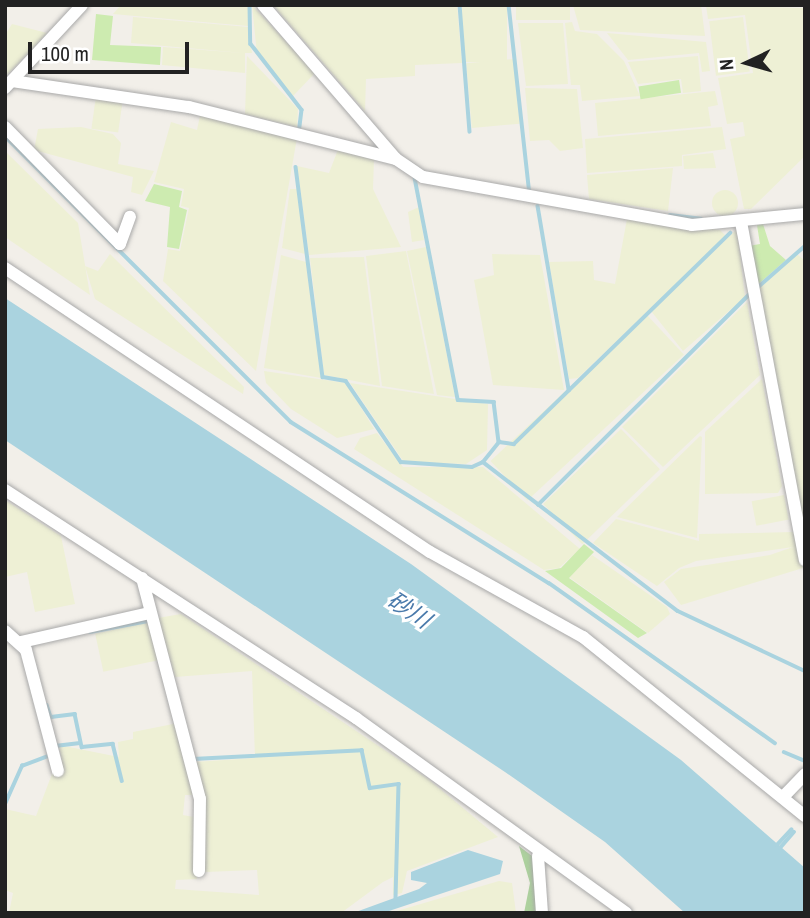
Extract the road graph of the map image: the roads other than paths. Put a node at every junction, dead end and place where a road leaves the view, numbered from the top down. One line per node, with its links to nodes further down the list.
1 (82, 5): 3 (street)
2 (263, 5): 5 (street)
3 (9, 84): 5 (street)
4 (5, 127): 7 (street)
5 (396, 159): 8 (street)
6 (805, 215): 8 (street)
7 (130, 218)
8 (741, 222): 11 (street)
9 (5, 268): 18 (street)
10 (5, 491): 12 (street)
11 (805, 560)
12 (142, 578): 13 (street); 20 (street)
13 (150, 613): 15 (street); 21 (street)
14 (5, 631): 15 (street)
15 (21, 642): 16 (street)
16 (58, 771)
17 (804, 775): 18 (street)
18 (783, 797): 19 (street)
19 (805, 816)
20 (538, 856): 22 (street); 23 (street)
21 (199, 871)
22 (542, 913)
23 (625, 913)

